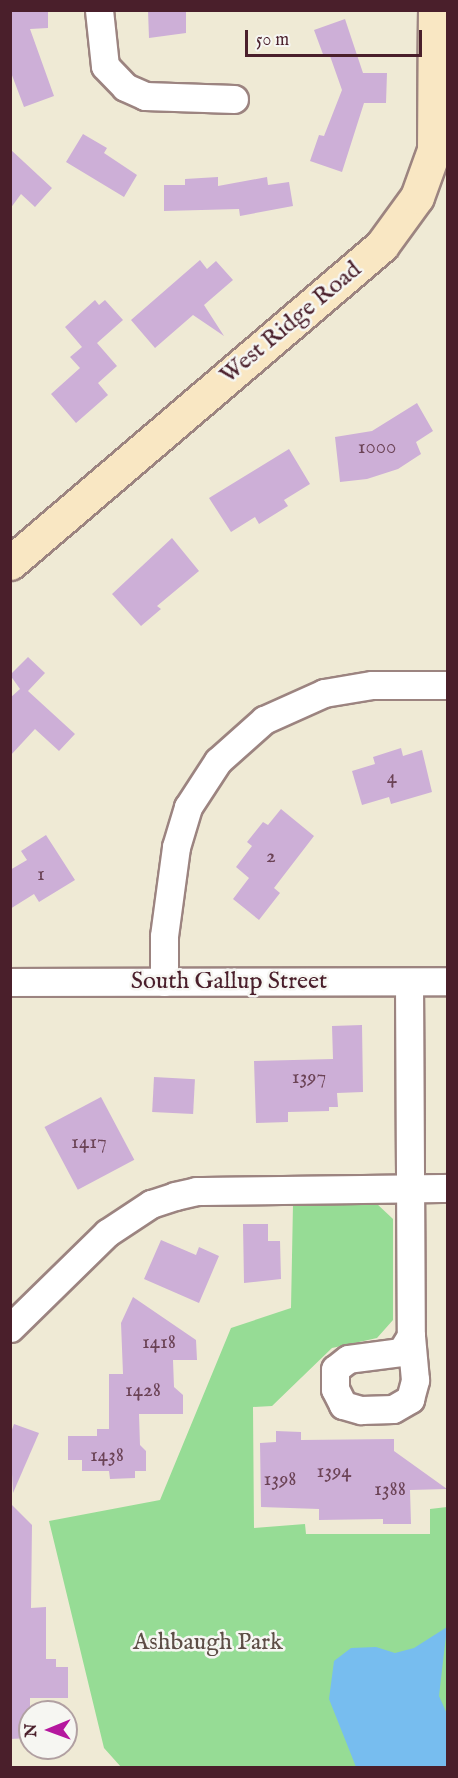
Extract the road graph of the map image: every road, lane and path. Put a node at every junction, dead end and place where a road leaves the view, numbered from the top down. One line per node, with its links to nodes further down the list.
1 (99, 10): 3 (street)
2 (435, 10): 4 (street, West Ridge Road)
3 (234, 99)
4 (10, 563)
5 (447, 685): 8 (street)
6 (447, 981): 9 (street, South Gallup Street)
7 (10, 982): 8 (street, South Gallup Street)
8 (164, 982): 9 (street, South Gallup Street)
9 (409, 982): 11 (street)
10 (447, 1188): 11 (street)
11 (412, 1189): 12 (street); 13 (street)
12 (10, 1328)
13 (411, 1336)

